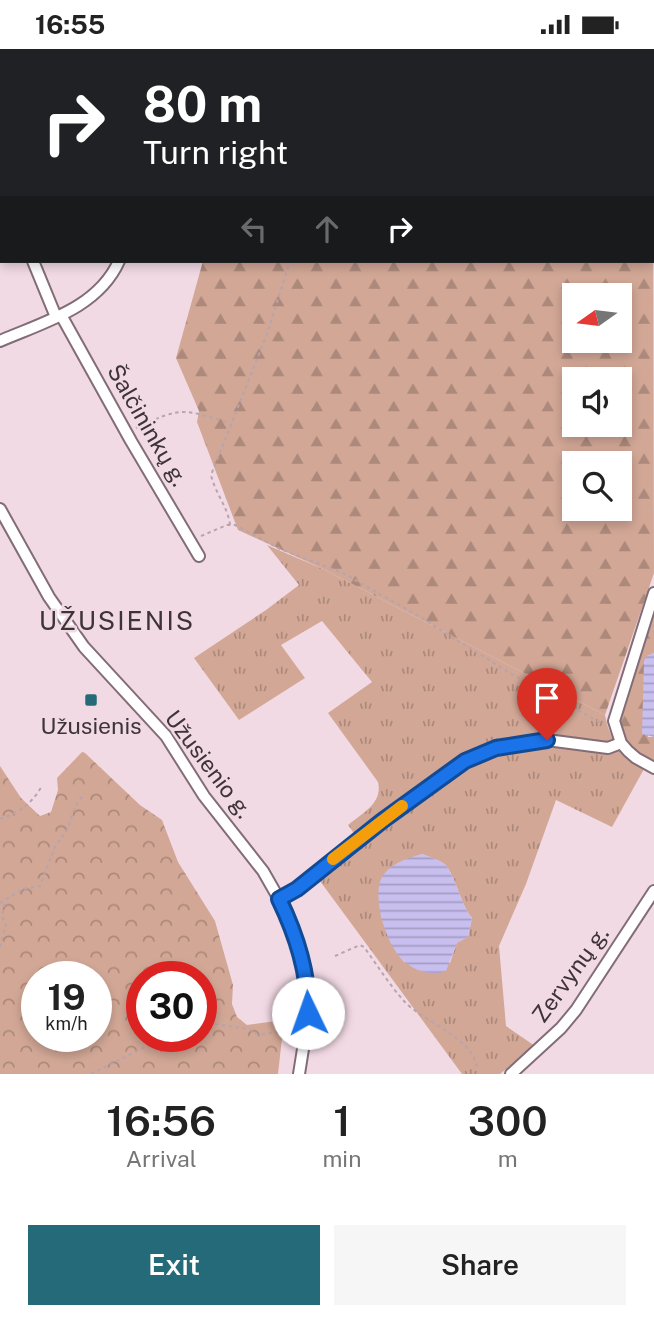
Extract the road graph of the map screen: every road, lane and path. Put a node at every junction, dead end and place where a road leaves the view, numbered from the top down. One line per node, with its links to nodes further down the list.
1 (34, 263): 4 (street, Šalčininkų g.)
2 (118, 263): 4 (street)
3 (289, 263): 6 (path)
4 (58, 316): 5 (street); 7 (street, Šalčininkų g.)
5 (0, 341)
6 (231, 423): 7 (path); 9 (path)
7 (126, 432): 10 (street, Šalčininkų g.)
8 (0, 509): 20 (street, Užusienio g.)
9 (230, 525): 10 (path); 13 (path)
10 (191, 543): 11 (street, Šalčininkų g.)
11 (199, 556)
12 (654, 593): 13 (street)
13 (614, 725): 14 (street)
14 (624, 747): 15 (street); 20 (street)
15 (654, 768)
16 (42, 786): 18 (path)
17 (84, 793): 21 (path)
18 (0, 820)
19 (654, 891): 33 (street, Zervynų g.)
20 (279, 899): 27 (street, Užusienio g.)
21 (5, 901): 22 (path); 23 (path)
22 (0, 903)
23 (1, 917): 24 (path)
24 (0, 947)
25 (335, 956): 29 (path)
26 (217, 1023): 27 (path)
27 (306, 1027): 32 (street, Užusienio g.)
28 (137, 1052): 30 (path)
29 (477, 1070)
30 (98, 1073): 31 (path)
31 (91, 1074)
32 (299, 1074)
33 (511, 1074)

